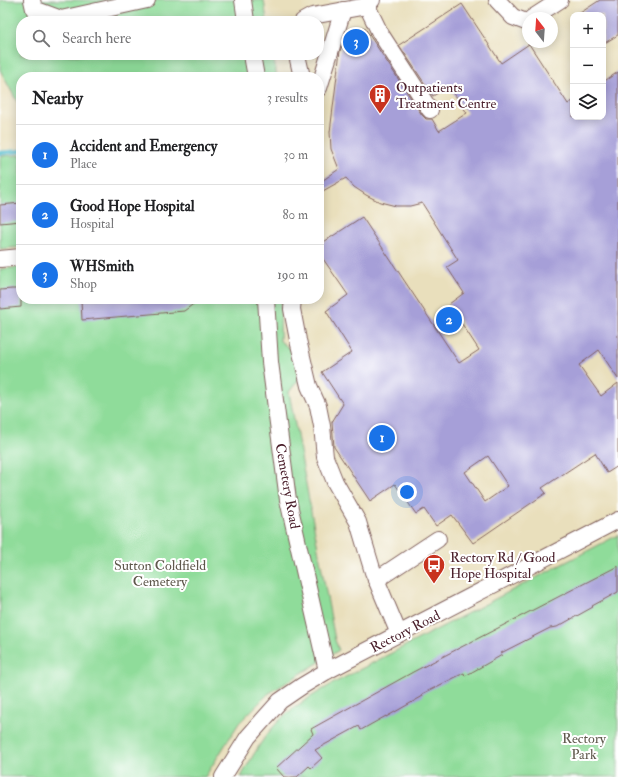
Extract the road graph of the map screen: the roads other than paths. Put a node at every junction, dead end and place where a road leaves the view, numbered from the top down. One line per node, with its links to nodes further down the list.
1 (32, 0): 9 (street)
2 (147, 0): 10 (street)
3 (242, 0): 11 (street)
4 (497, 0): 13 (street)
5 (560, 0): 8 (street)
6 (369, 3): 7 (street); 19 (street)
7 (343, 10): 12 (street); 18 (street)
8 (541, 12)
9 (53, 16)
10 (75, 16)
11 (245, 16)
12 (312, 16)
13 (522, 21)
14 (253, 60): 16 (street)
15 (298, 60): 17 (street)
16 (255, 72)
17 (301, 72)
18 (324, 72)
19 (430, 110)
20 (16, 257): 21 (street)
21 (0, 259)
22 (266, 304): 28 (street, Cemetery Road)
23 (292, 304): 26 (street)
24 (618, 520): 27 (street, Rectory Road)
25 (438, 539): 26 (street)
26 (376, 580): 27 (street)
27 (399, 634): 28 (street, Rectory Road)
28 (327, 671): 29 (street, Rectory Road)
29 (222, 777)

